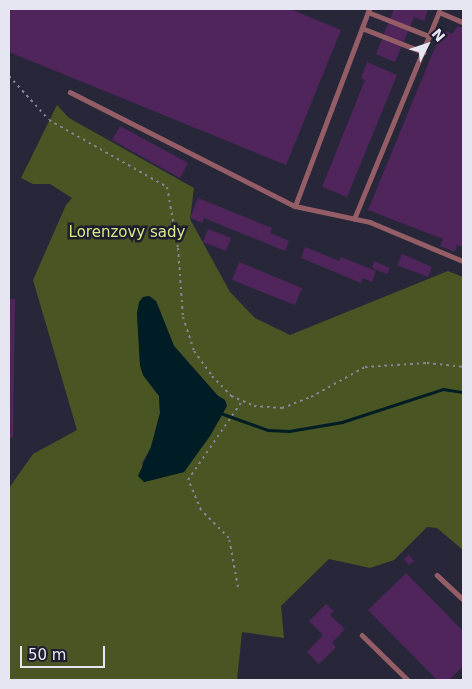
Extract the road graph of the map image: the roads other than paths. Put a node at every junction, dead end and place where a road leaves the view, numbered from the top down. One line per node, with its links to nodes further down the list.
1 (369, 10): 4 (lane); 5 (lane)
2 (440, 11): 3 (lane); 5 (lane)
3 (463, 22)
4 (362, 28): 6 (lane); 8 (lane)
5 (430, 36): 6 (lane)
6 (423, 52): 9 (lane)
7 (70, 92): 8 (lane)
8 (295, 206): 9 (lane)
9 (354, 219): 10 (lane)
10 (463, 261)
11 (437, 575): 12 (lane)
12 (463, 599)
13 (362, 635): 14 (lane)
14 (408, 680)

